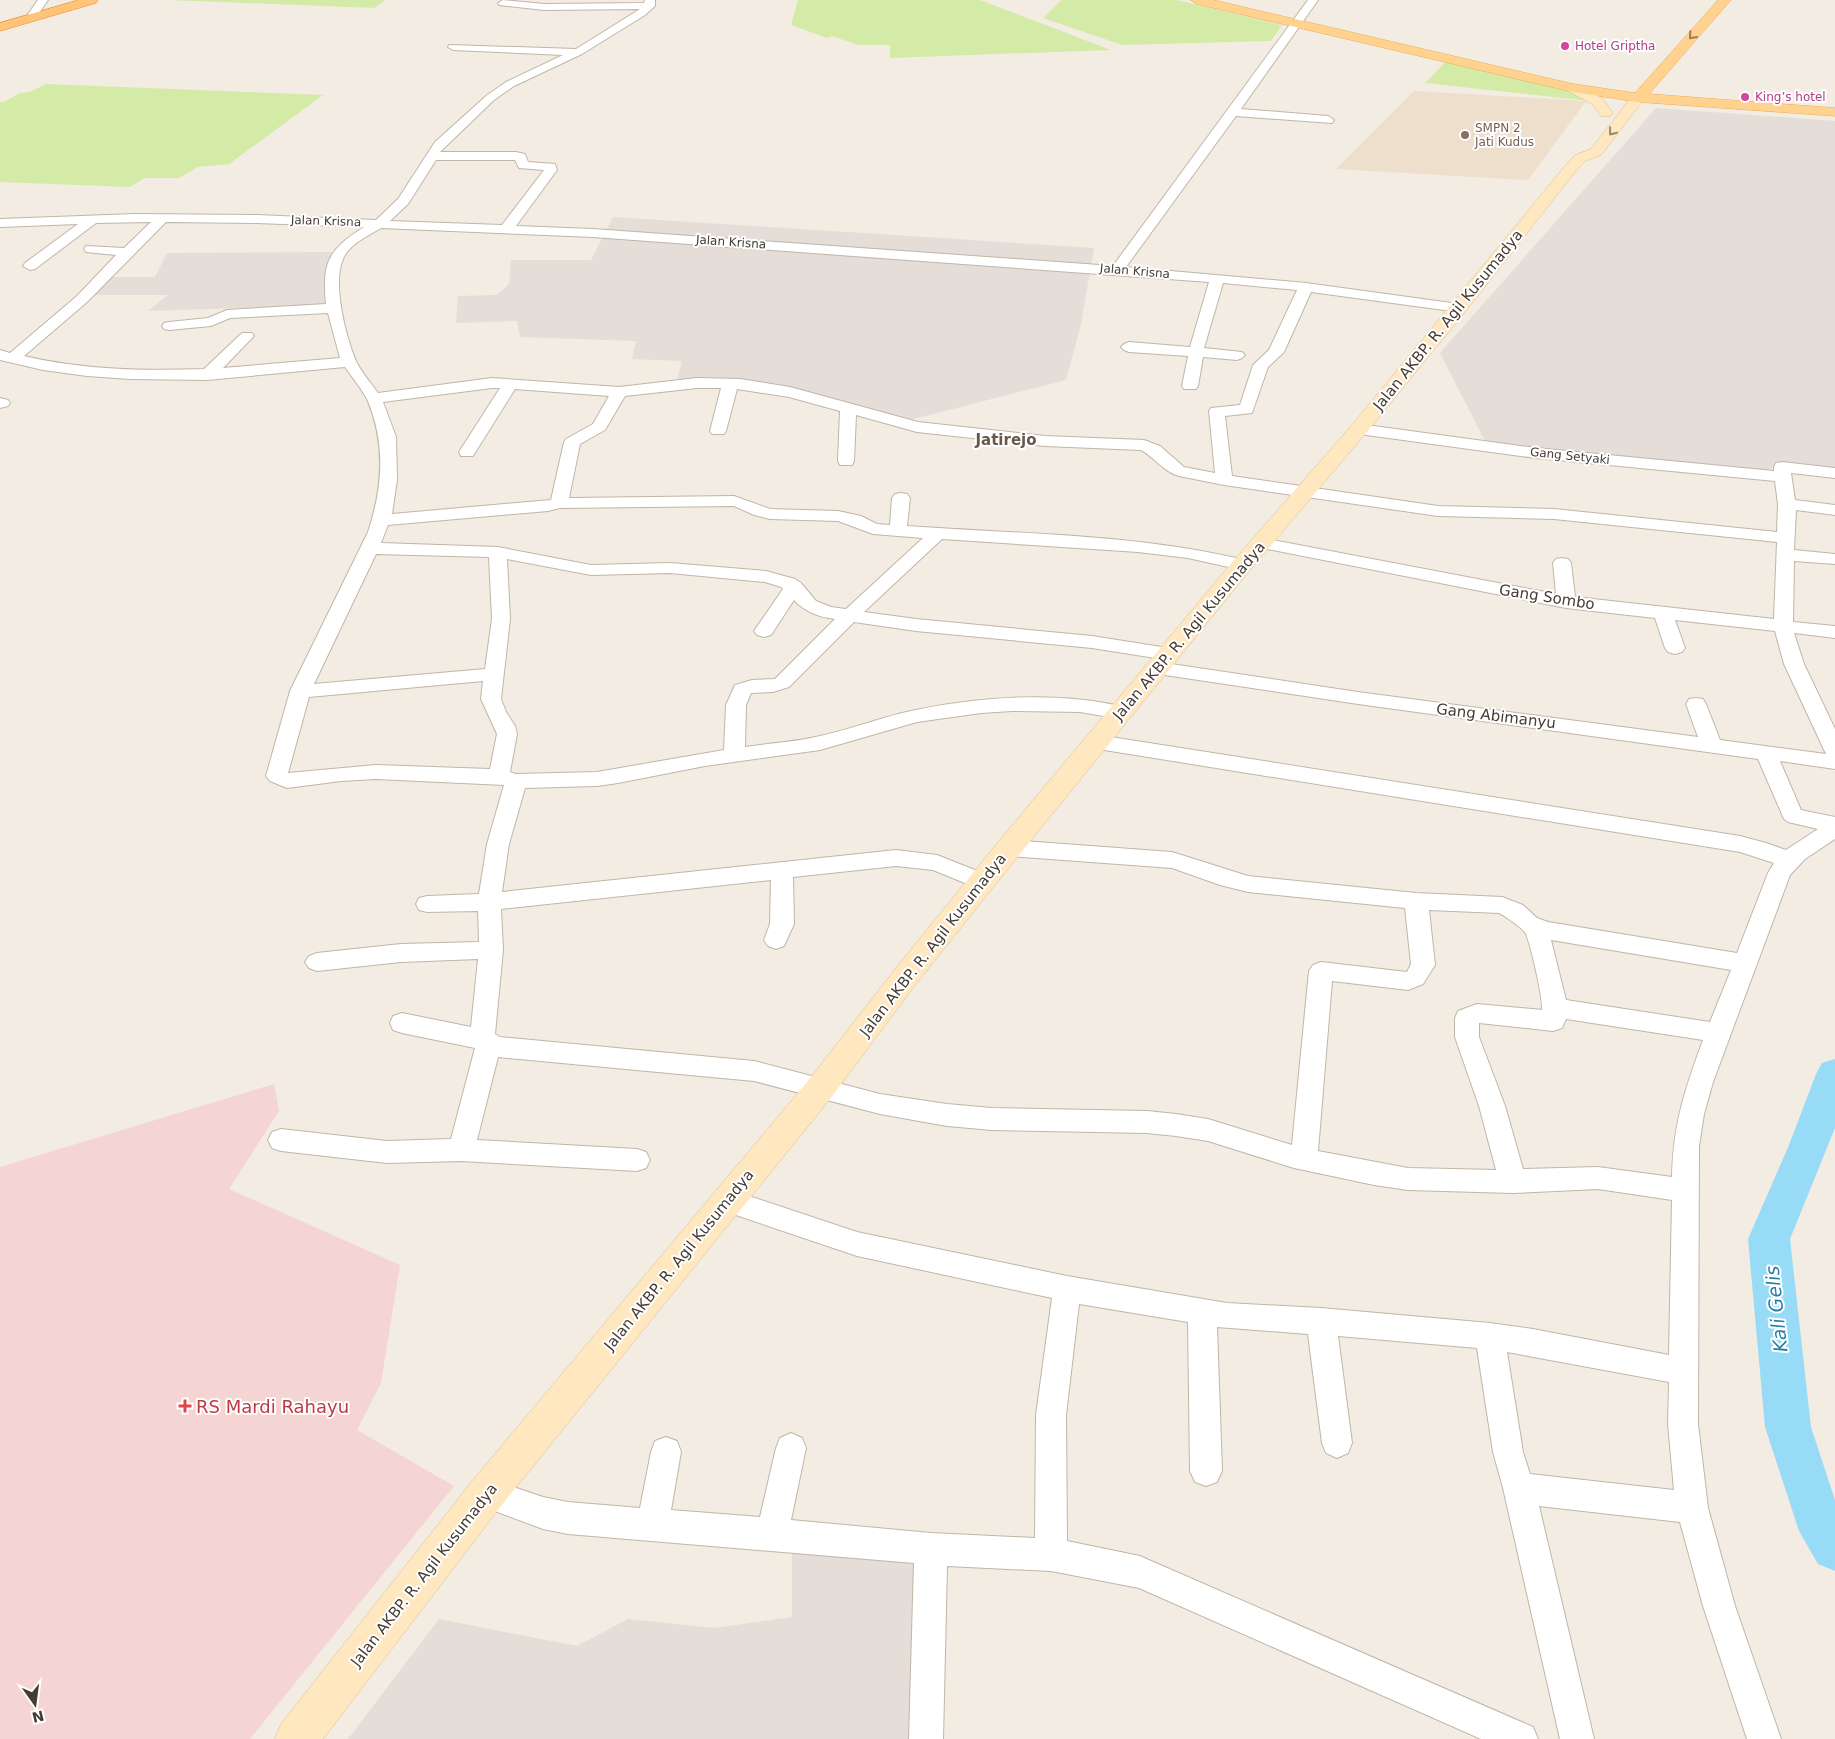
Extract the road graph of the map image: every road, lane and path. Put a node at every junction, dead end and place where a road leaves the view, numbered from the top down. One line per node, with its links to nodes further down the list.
1 (43, 0): 10 (street)
2 (80, 0): 10 (highway)
3 (92, 0): 13 (highway)
4 (1197, 0): 11 (main road)
5 (1217, 0): 11 (main road)
6 (1312, 0): 11 (street)
7 (1725, 0): 19 (main road, Jalan AKBP. R. Agil Kusumadya, one-way to 19)
8 (503, 3): 9 (street)
9 (650, 3): 15 (street)
10 (33, 14): 12 (highway)
11 (1299, 22): 21 (main road); 24 (street)
12 (0, 23)
13 (0, 27)
14 (585, 35): 15 (street)
15 (603, 36): 17 (street)
16 (453, 47): 17 (street)
17 (578, 52): 27 (street)
18 (1637, 78): 22 (main road, Jalan AKBP. R. Agil Kusumadya)
19 (1654, 79): 22 (main road, Jalan AKBP. R. Agil Kusumadya); 23 (main road)
20 (1612, 81): 21 (main road)
21 (1572, 85): 22 (main road); 22 (main road, Jalan AKBP. R. Agil Kusumadya)
22 (1635, 98): 23 (main road); 23 (main road); 40 (main road, Jalan AKBP. R. Agil Kusumadya, one-way to 40)
23 (1703, 101): 25 (main road)
24 (1233, 112): 26 (street); 36 (street)
25 (1835, 112)
26 (1328, 120)
27 (431, 156): 31 (street); 32 (street)
28 (162, 219): 29 (street, Jalan Krisna); 31 (street, Jalan Krisna); 34 (street)
29 (92, 220): 30 (street, Jalan Krisna); 35 (street)
30 (0, 223)
31 (380, 223): 32 (street, Jalan Krisna); 39 (street)
32 (507, 228): 36 (street, Jalan Krisna)
33 (91, 249): 34 (street)
34 (128, 252): 46 (street)
35 (30, 266)
36 (1118, 269): 37 (street, Jalan Krisna)
37 (1217, 278): 38 (street, Jalan Krisna); 44 (street)
38 (1306, 287): 40 (street, Jalan Krisna); 61 (street)
39 (334, 308): 41 (street); 47 (street)
40 (1459, 308): 55 (main road, Jalan AKBP. R. Agil Kusumadya)
41 (169, 326)
42 (247, 336): 48 (street)
43 (1129, 347): 44 (street)
44 (1196, 351): 45 (street); 51 (street)
45 (1237, 355)
46 (7, 356): 48 (street)
47 (349, 362): 48 (street); 53 (street)
48 (206, 375)
49 (511, 383): 52 (street); 53 (street); 57 (street)
50 (730, 384): 52 (street); 54 (street); 56 (street)
51 (1190, 386)
52 (619, 392): 64 (street)
53 (374, 398): 67 (street)
54 (848, 409): 58 (street); 61 (street)
55 (1359, 429): 60 (street, Gang Setyaki); 62 (main road, Jalan AKBP. R. Agil Kusumadya)
56 (718, 431)
57 (467, 452)
58 (846, 461)
59 (1835, 473): 60 (street)
60 (1782, 477): 65 (street)
61 (1224, 480): 62 (street)
62 (1305, 492): 70 (main road, Jalan AKBP. R. Agil Kusumadya); 71 (street)
63 (901, 498): 68 (street)
64 (559, 503): 67 (street); 68 (street)
65 (1787, 504): 66 (street); 71 (street)
66 (1835, 510)
67 (381, 520): 72 (street)
68 (898, 532): 69 (street)
69 (937, 534): 76 (street); 80 (street)
70 (1262, 543): 76 (main road, Jalan AKBP. R. Agil Kusumadya); 78 (street, Gang Sombo)
71 (1786, 546): 74 (street); 81 (street)
72 (370, 548): 73 (street); 87 (street)
73 (498, 552): 77 (street); 86 (street)
74 (1835, 559)
75 (1562, 563): 78 (street)
76 (1242, 564): 85 (main road, Jalan AKBP. R. Agil Kusumadya)
77 (794, 587): 80 (street, Gang Abimanyu); 82 (street)
78 (1566, 602): 79 (street, Gang Sombo)
79 (1663, 613): 81 (street, Gang Sombo); 84 (street)
80 (850, 616): 85 (street, Gang Abimanyu); 94 (street)
81 (1783, 627): 83 (street, Gang Sombo); 92 (street)
82 (764, 631)
83 (1835, 632)
84 (1675, 648)
85 (1163, 661): 89 (main road, Jalan AKBP. R. Agil Kusumadya); 91 (street, Gang Abimanyu)
86 (493, 674): 87 (street); 96 (street)
87 (300, 691): 96 (street)
88 (1696, 704): 91 (street)
89 (1121, 713): 90 (main road, Jalan AKBP. R. Agil Kusumadya); 94 (street)
90 (1098, 742): 99 (main road, Jalan AKBP. R. Agil Kusumadya); 100 (street)
91 (1711, 744): 93 (street, Gang Abimanyu)
92 (1835, 751)
93 (1767, 752): 95 (street, Gang Abimanyu); 97 (street)
94 (734, 755): 96 (street)
95 (1835, 762)
96 (507, 778): 104 (street)
97 (1835, 825)
98 (1835, 829): 100 (street)
99 (1009, 848): 102 (main road, Jalan AKBP. R. Agil Kusumadya); 103 (street)
100 (1788, 860): 110 (street)
101 (782, 869): 102 (street); 104 (street); 107 (street)
102 (982, 882): 115 (main road, Jalan AKBP. R. Agil Kusumadya)
103 (1416, 901): 106 (street); 118 (street)
104 (489, 902): 105 (street); 108 (street)
105 (427, 904)
106 (1536, 928): 110 (street); 111 (street)
107 (776, 940)
108 (492, 950): 109 (street); 114 (street)
109 (316, 962)
110 (1744, 963): 113 (street)
111 (1555, 1008): 113 (street); 120 (street)
112 (402, 1023): 114 (street)
113 (1718, 1033): 121 (street)
114 (487, 1042): 115 (street); 117 (street)
115 (819, 1090): 118 (street); 122 (main road, Jalan AKBP. R. Agil Kusumadya)
116 (281, 1140): 117 (street)
117 (461, 1150): 119 (street)
118 (1304, 1159): 120 (street)
119 (638, 1160)
120 (1513, 1182): 121 (street)
121 (1685, 1190): 127 (street)
122 (728, 1201): 123 (street); 133 (main road, Jalan AKBP. R. Agil Kusumadya)
123 (1067, 1290): 124 (street); 138 (street)
124 (1202, 1313): 125 (street); 131 (street)
125 (1320, 1321): 126 (street); 128 (street)
126 (1490, 1336): 127 (street); 132 (street)
127 (1682, 1371): 134 (street)
128 (1337, 1443)
129 (791, 1448): 136 (street)
130 (666, 1452): 135 (street)
131 (1206, 1471)
132 (1520, 1488): 134 (street); 142 (street)
133 (487, 1493): 135 (street); 139 (main road, Jalan AKBP. R. Agil Kusumadya)
134 (1692, 1508): 143 (street)
135 (652, 1526): 136 (street)
136 (772, 1534): 137 (street)
137 (931, 1549): 138 (street); 140 (street)
138 (1051, 1555): 141 (street)
139 (296, 1739)
140 (926, 1739)
141 (1522, 1739)
142 (1577, 1739)
143 (1764, 1739)

